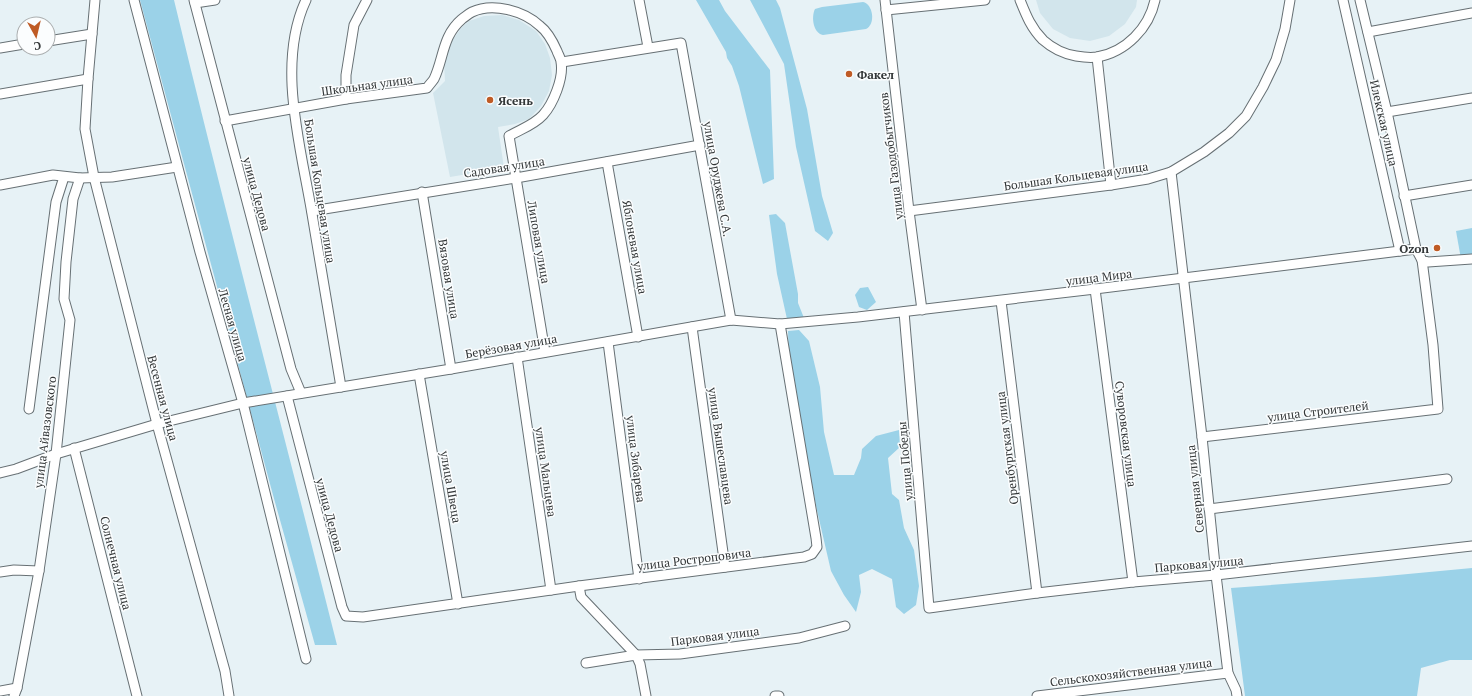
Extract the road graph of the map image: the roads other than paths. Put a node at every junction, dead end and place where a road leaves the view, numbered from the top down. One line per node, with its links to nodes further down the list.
1 (95, 0): 19 (street)
2 (134, 0): 35 (street, Лесная улица)
3 (215, 0): 14 (street)
4 (306, 0): 30 (street, Большая Кольцевая улица)
5 (367, 0): 29 (street)
6 (639, 0): 22 (street)
7 (885, 0): 16 (street, улица Газодобытчиков)
8 (985, 0): 16 (street)
9 (1020, 0): 24 (street)
10 (1154, 0): 24 (street)
11 (1290, 0): 36 (street, Большая Кольцевая улица)
12 (1343, 0): 49 (street, Илекская улица)
13 (1360, 0): 18 (street)
14 (194, 2): 32 (street, улица Дедова)
15 (487, 4): 25 (street, Школьная улица); 29 (street, Школьная улица)
16 (886, 10): 47 (street, улица Газодобытчиков)
17 (1472, 14): 18 (street)
18 (1368, 32): 31 (street)
19 (92, 34): 20 (street); 26 (street)
20 (56, 40)
21 (16, 45): 23 (street)
22 (648, 47): 25 (street); 33 (street, улица Оруджева С.А.)
23 (0, 48)
24 (1097, 57): 42 (street)
25 (562, 62): 40 (street, Липовая улица)
26 (88, 79): 27 (street); 38 (street, Весенная улица)
27 (0, 94)
28 (1472, 98): 31 (street)
29 (346, 99): 30 (street, Школьная улица)
30 (295, 108): 32 (street, Школьная улица); 46 (street, Большая Кольцевая улица)
31 (1387, 112): 45 (street)
32 (225, 121): 69 (street, улица Дедова)
33 (700, 145): 34 (street, Садовая улица); 59 (street, улица Оруджева С.А.)
34 (607, 162): 40 (street, Садовая улица); 62 (street, Яблоневая улица)
35 (177, 167): 38 (street); 71 (street, Лесная улица)
36 (1171, 172): 42 (street, Большая Кольцевая улица); 54 (street, Северная улица)
37 (64, 177): 39 (street); 41 (street); 52 (street)
38 (94, 177): 39 (street); 73 (street, Весенная улица)
39 (80, 178): 53 (street, улица Айвазовского)
40 (516, 178): 44 (street, Садовая улица); 64 (street, Липовая улица)
41 (0, 185)
42 (1111, 185): 47 (street, Большая Кольцевая улица)
43 (1472, 185): 45 (street)
44 (422, 192): 46 (street, Садовая улица); 66 (street, Вязовая улица)
45 (1404, 196): 48 (street)
46 (312, 211): 68 (street, Большая Кольцевая улица)
47 (909, 211): 57 (street, улица Газодобытчиков)
48 (1416, 249): 49 (street, улица Мира); 51 (street)
49 (1400, 251): 54 (street, улица Мира)
50 (1472, 259): 51 (street)
51 (1422, 260): 74 (street, улица Строителей)
52 (48, 261): 53 (street); 72 (street)
53 (66, 262): 76 (street, улица Айвазовского)
54 (1183, 279): 55 (street, улица Мира); 74 (street, Северная улица)
55 (1095, 289): 56 (street, улица Мира); 86 (street, Суворовская улица)
56 (1001, 301): 57 (street, улица Мира); 89 (street, Оренбургская улица)
57 (922, 310): 58 (street, улица Мира)
58 (904, 312): 60 (street, улица Мира); 91 (street, улица Победы)
59 (731, 320): 60 (street, Берёзовая улица); 61 (street, Берёзовая улица)
60 (782, 324): 81 (street, улица Ростроповича)
61 (692, 327): 62 (street, Берёзовая улица); 81 (street, улица Вышеславцева)
62 (638, 337): 63 (street, Берёзовая улица)
63 (608, 342): 64 (street, Берёзовая улица); 85 (street, улица Зибарева)
64 (545, 352): 65 (street, Берёзовая улица)
65 (517, 357): 66 (street, Берёзовая улица); 88 (street, улица Мальцева)
66 (451, 369): 67 (street, Берёзовая улица)
67 (419, 374): 68 (street, Берёзовая улица); 90 (street, улица Швеца)
68 (341, 387): 69 (street, Берёзовая улица)
69 (301, 393): 70 (street, Берёзовая улица)
70 (286, 396): 71 (street, Берёзовая улица); 92 (street, улица Дедова)
71 (243, 403): 73 (street, Берёзовая улица); 95 (street, Лесная улица)
72 (29, 409)
73 (157, 424): 75 (street, Берёзовая улица); 101 (street, Весенная улица)
74 (1202, 437): 79 (street, Северная улица)
75 (74, 448): 76 (street, Берёзовая улица); 100 (street, Солнечная улица)
76 (56, 454): 77 (street, Берёзовая улица); 82 (street, улица Айвазовского)
77 (0, 473)
78 (1446, 479): 79 (street)
79 (1209, 508): 84 (street, Северная улица)
80 (1472, 546): 84 (street, Парковая улица)
81 (726, 568): 85 (street, улица Ростроповича)
82 (39, 571): 83 (street); 99 (street, улица Айвазовского)
83 (0, 572)
84 (1216, 576): 86 (street, Парковая улица); 97 (street, Северная улица)
85 (639, 579): 87 (street, улица Ростроповича)
86 (1133, 582): 89 (street, Парковая улица)
87 (579, 586): 88 (street, улица Ростроповича); 94 (street)
88 (551, 590): 90 (street, улица Ростроповича)
89 (1037, 593): 91 (street, Парковая улица)
90 (458, 604): 92 (street, улица Ростроповича)
91 (929, 608)
92 (346, 616)
93 (845, 626): 94 (street, Парковая улица)
94 (636, 655): 96 (street, Парковая улица); 102 (street)
95 (306, 658)
96 (586, 663)
97 (1228, 673): 105 (street, Сельскохозяйственная улица); 106 (street, Северная улица)
98 (0, 691): 99 (street)
99 (16, 692)
100 (137, 696)
101 (229, 696)
102 (646, 696)
103 (776, 696): 104 (street)
104 (779, 696)
105 (1036, 696)
106 (1237, 696)

